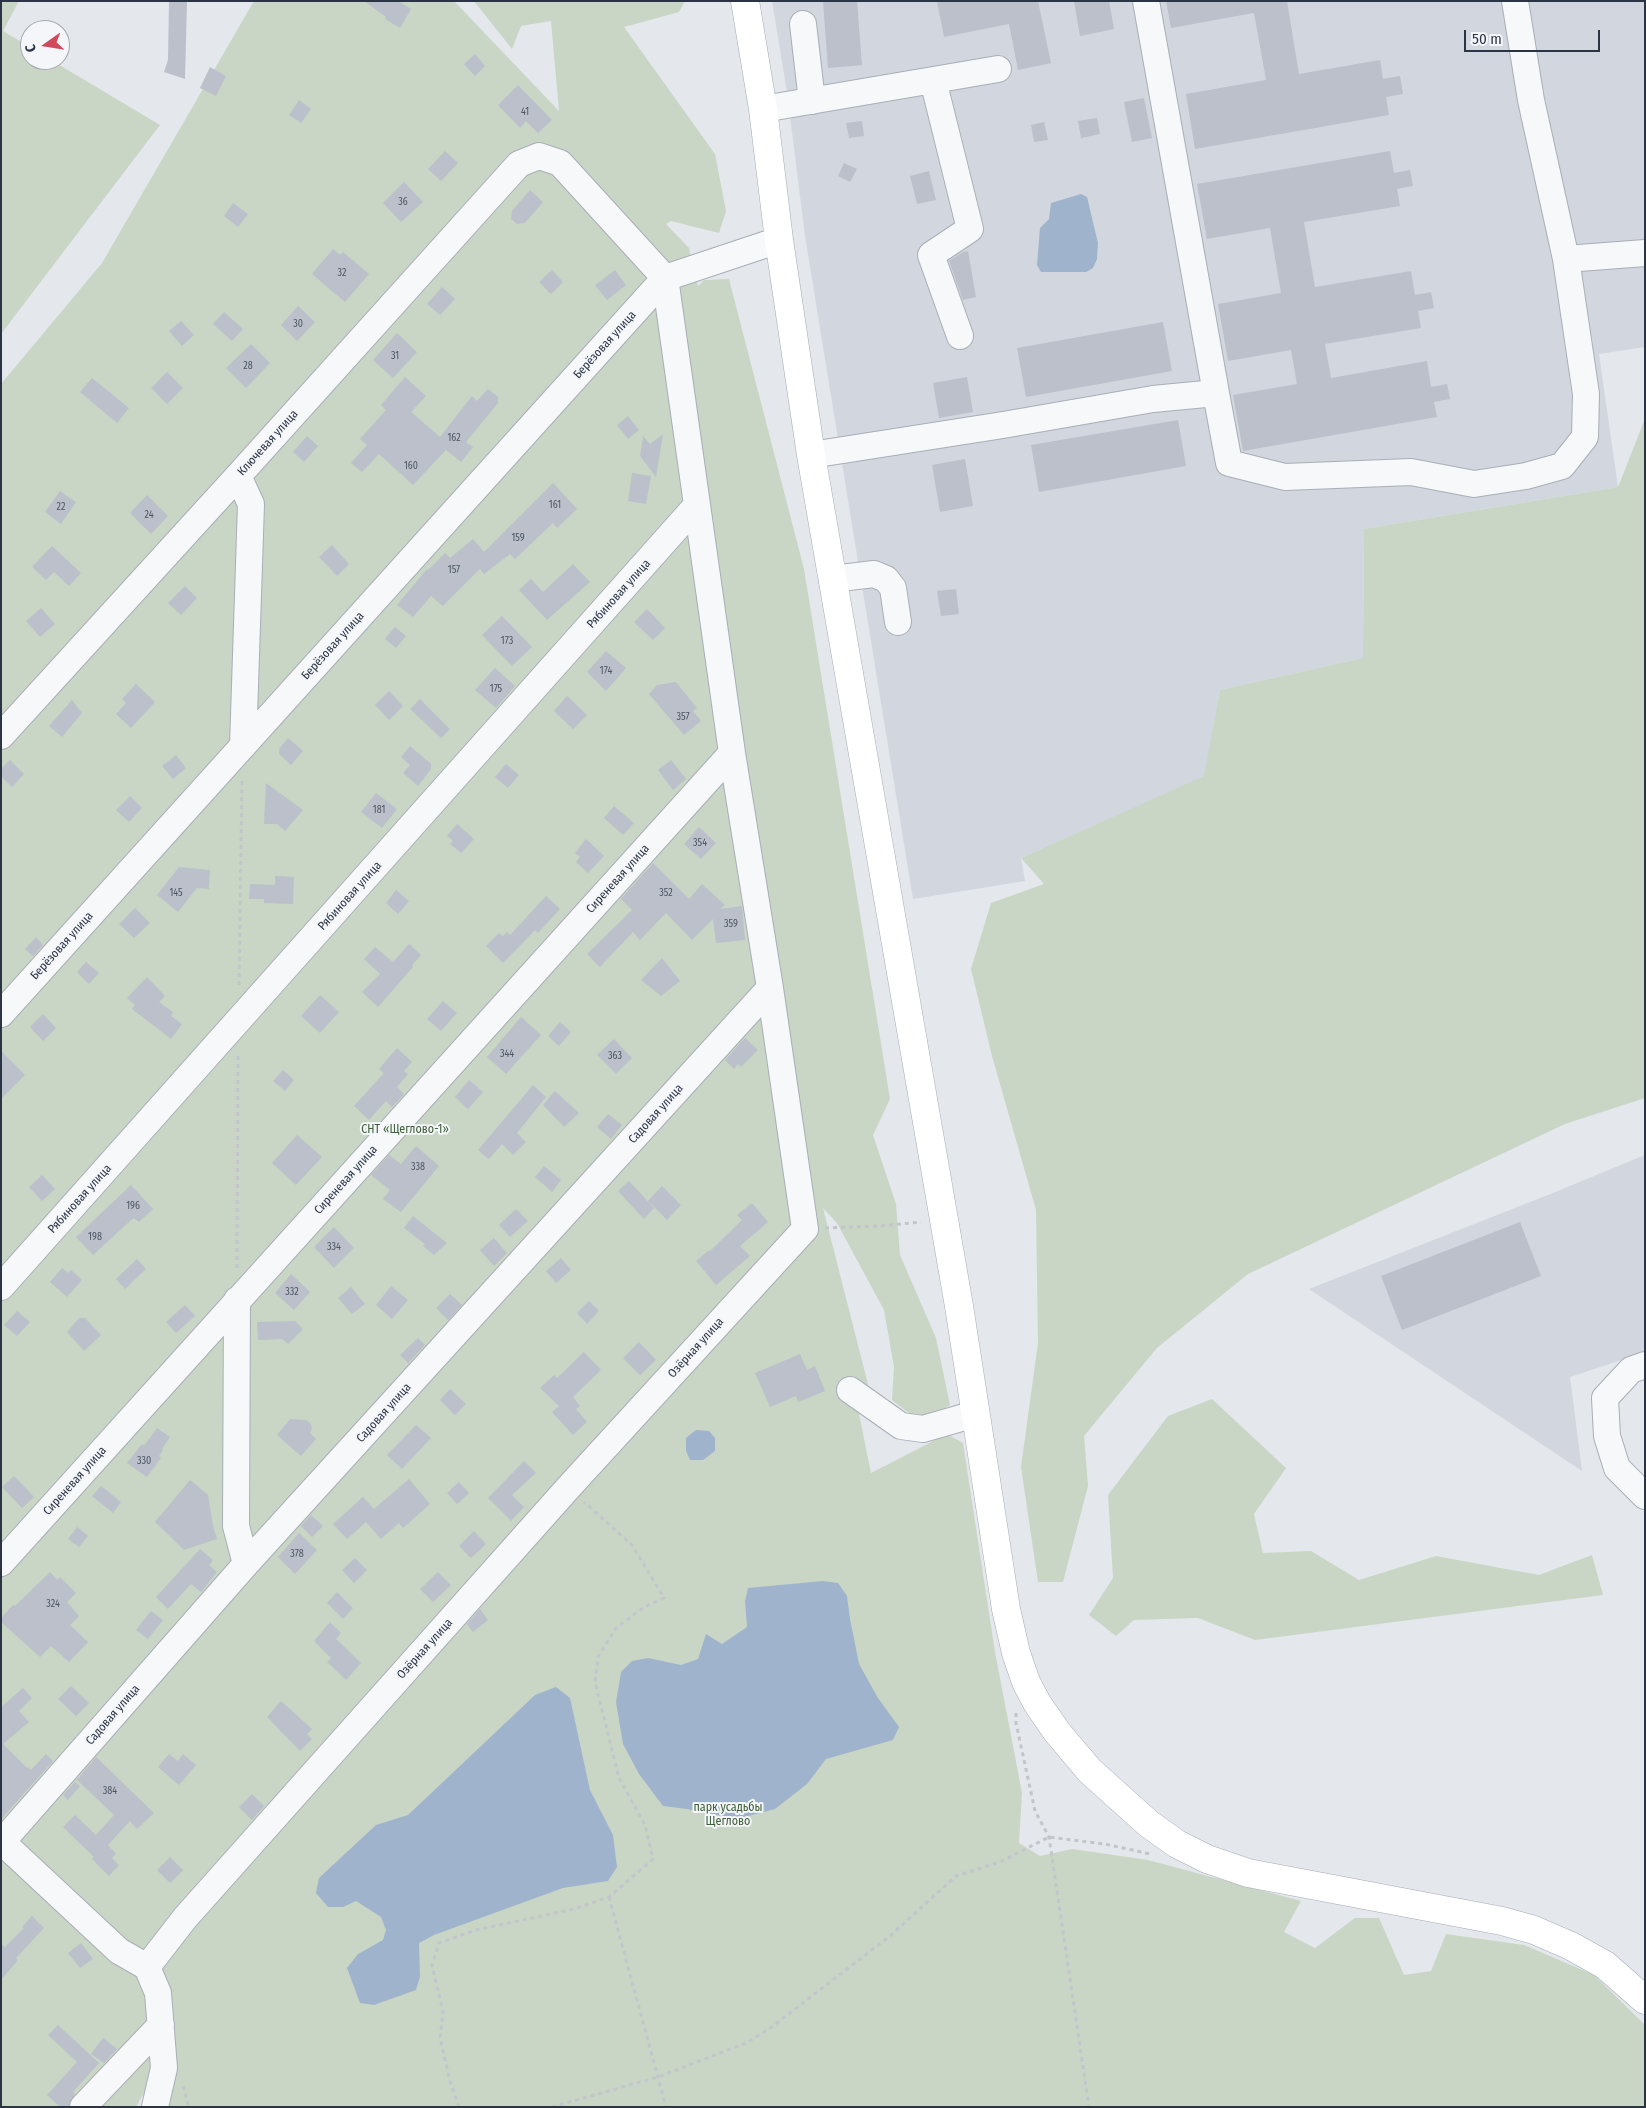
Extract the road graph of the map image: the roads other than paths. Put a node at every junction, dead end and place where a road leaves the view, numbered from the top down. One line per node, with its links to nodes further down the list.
1 (745, 1): 8 (main road)
2 (1146, 1): 14 (street)
3 (1515, 1): 11 (street)
4 (803, 24): 7 (street)
5 (998, 69): 6 (street)
6 (933, 80): 7 (street); 13 (street)
7 (812, 101): 8 (street)
8 (763, 109): 9 (main road)
9 (779, 240): 12 (street); 15 (main road)
10 (1645, 253): 11 (street)
11 (1566, 259): 14 (street)
12 (666, 278): 16 (street, Ключевая улица); 17 (street); 21 (street, Берёзовая улица)
13 (960, 336)
14 (1216, 393): 15 (street)
15 (811, 454): 18 (main road)
16 (238, 476): 20 (street, Ключевая улица); 21 (street)
17 (697, 506): 22 (street); 25 (street, Рябиновая улица)
18 (832, 580): 19 (street); 29 (main road)
19 (898, 622)
20 (1, 736)
21 (243, 746): 24 (street, Берёзовая улица)
22 (732, 753): 23 (street); 26 (street, Сиреневая улица)
23 (770, 988): 32 (street, Садовая улица); 34 (street, Озёрная улица)
24 (1, 1014)
25 (1, 1287)
26 (237, 1300): 31 (street, Сиреневая улица); 32 (street)
27 (1645, 1365): 30 (street)
28 (850, 1390): 29 (street)
29 (975, 1414): 35 (main road)
30 (1645, 1496)
31 (1, 1563)
32 (246, 1564): 33 (street, Садовая улица)
33 (1, 1842): 34 (street)
34 (147, 1967): 36 (street)
35 (1645, 2000)
36 (160, 2026): 37 (street); 38 (street)
37 (83, 2107)
38 (155, 2107)

